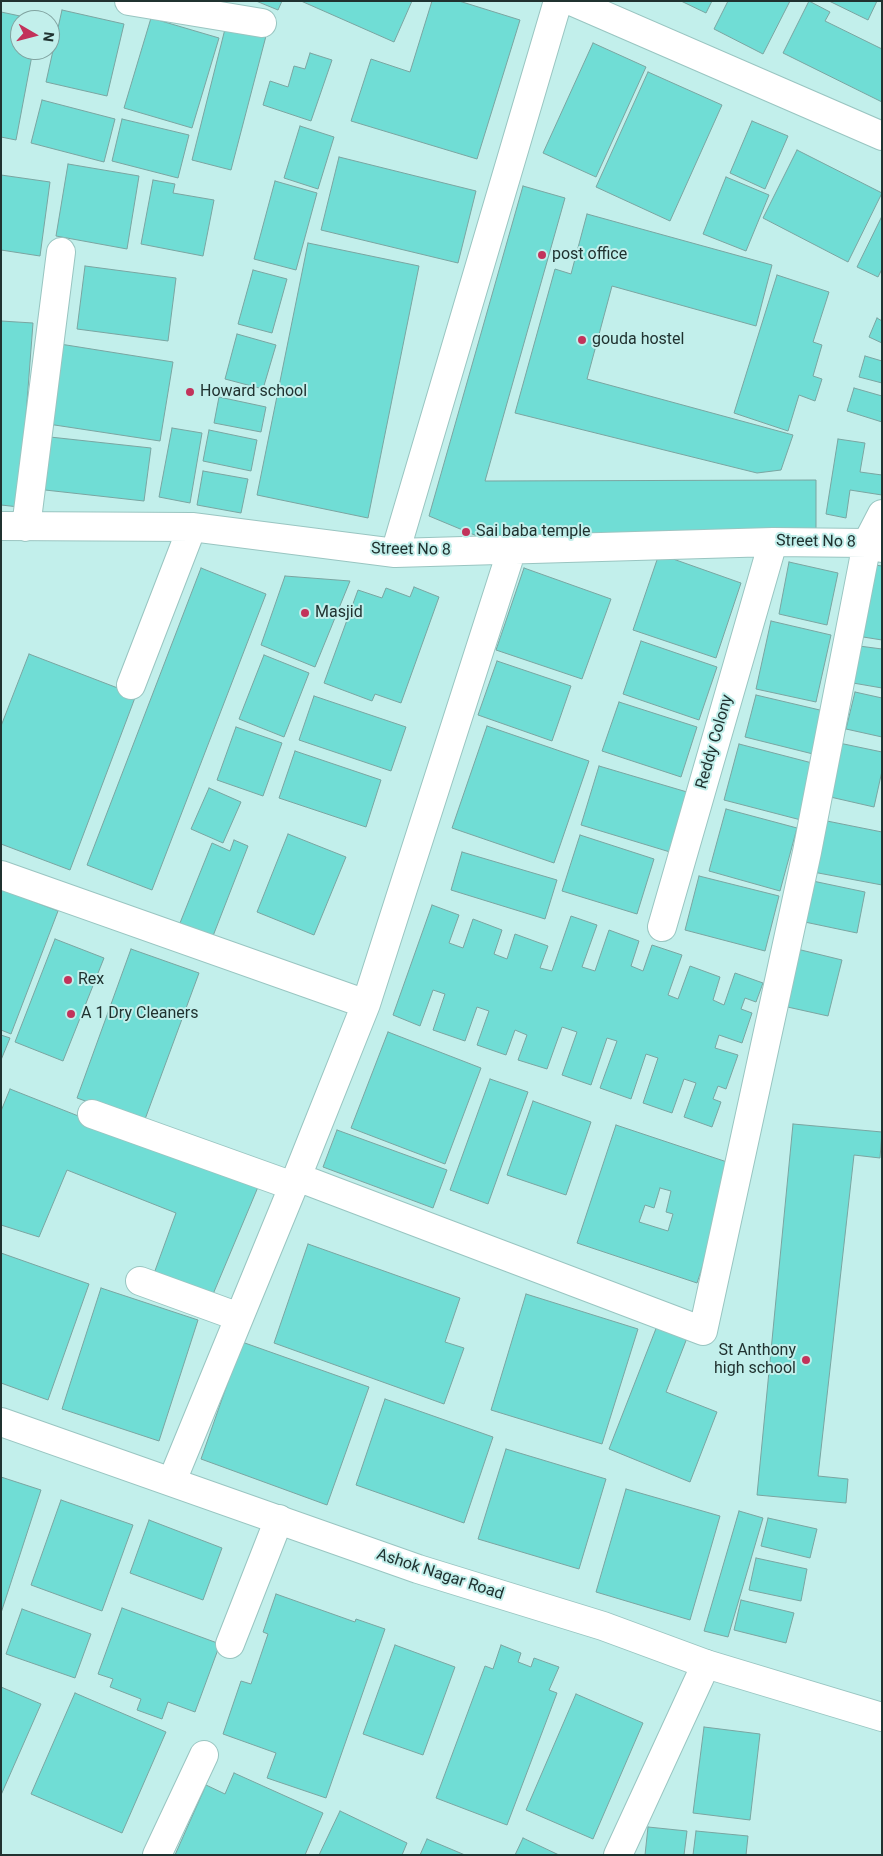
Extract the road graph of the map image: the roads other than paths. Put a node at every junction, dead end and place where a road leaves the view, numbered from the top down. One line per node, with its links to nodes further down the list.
1 (129, 1): 4 (street)
2 (558, 1): 13 (street)
3 (571, 1): 5 (street)
4 (262, 23)
5 (882, 136)
6 (61, 252): 8 (street)
7 (882, 514): 10 (street)
8 (14, 526): 9 (street, Street No 8)
9 (192, 528): 13 (street, Street No 8); 14 (street)
10 (874, 545): 12 (street, Street No 8); 19 (street)
11 (512, 549): 12 (street, Street No 8); 13 (street, Street No 8); 17 (street)
12 (771, 550): 16 (street, Reddy Colony)
13 (395, 553)
14 (131, 685)
15 (1, 875): 17 (street)
16 (662, 927)
17 (366, 1004): 19 (street)
18 (92, 1114): 19 (street)
19 (295, 1182): 21 (street)
20 (140, 1281): 21 (street)
21 (240, 1317): 23 (street)
22 (1, 1422): 23 (street, Ashok Nagar Road)
23 (172, 1481): 24 (street, Ashok Nagar Road)
24 (279, 1519): 25 (street); 26 (street, Ashok Nagar Road)
25 (230, 1644)
26 (706, 1664): 27 (street, Ashok Nagar Road); 30 (street)
27 (882, 1717)
28 (204, 1755): 29 (street)
29 (158, 1855)
30 (618, 1855)

